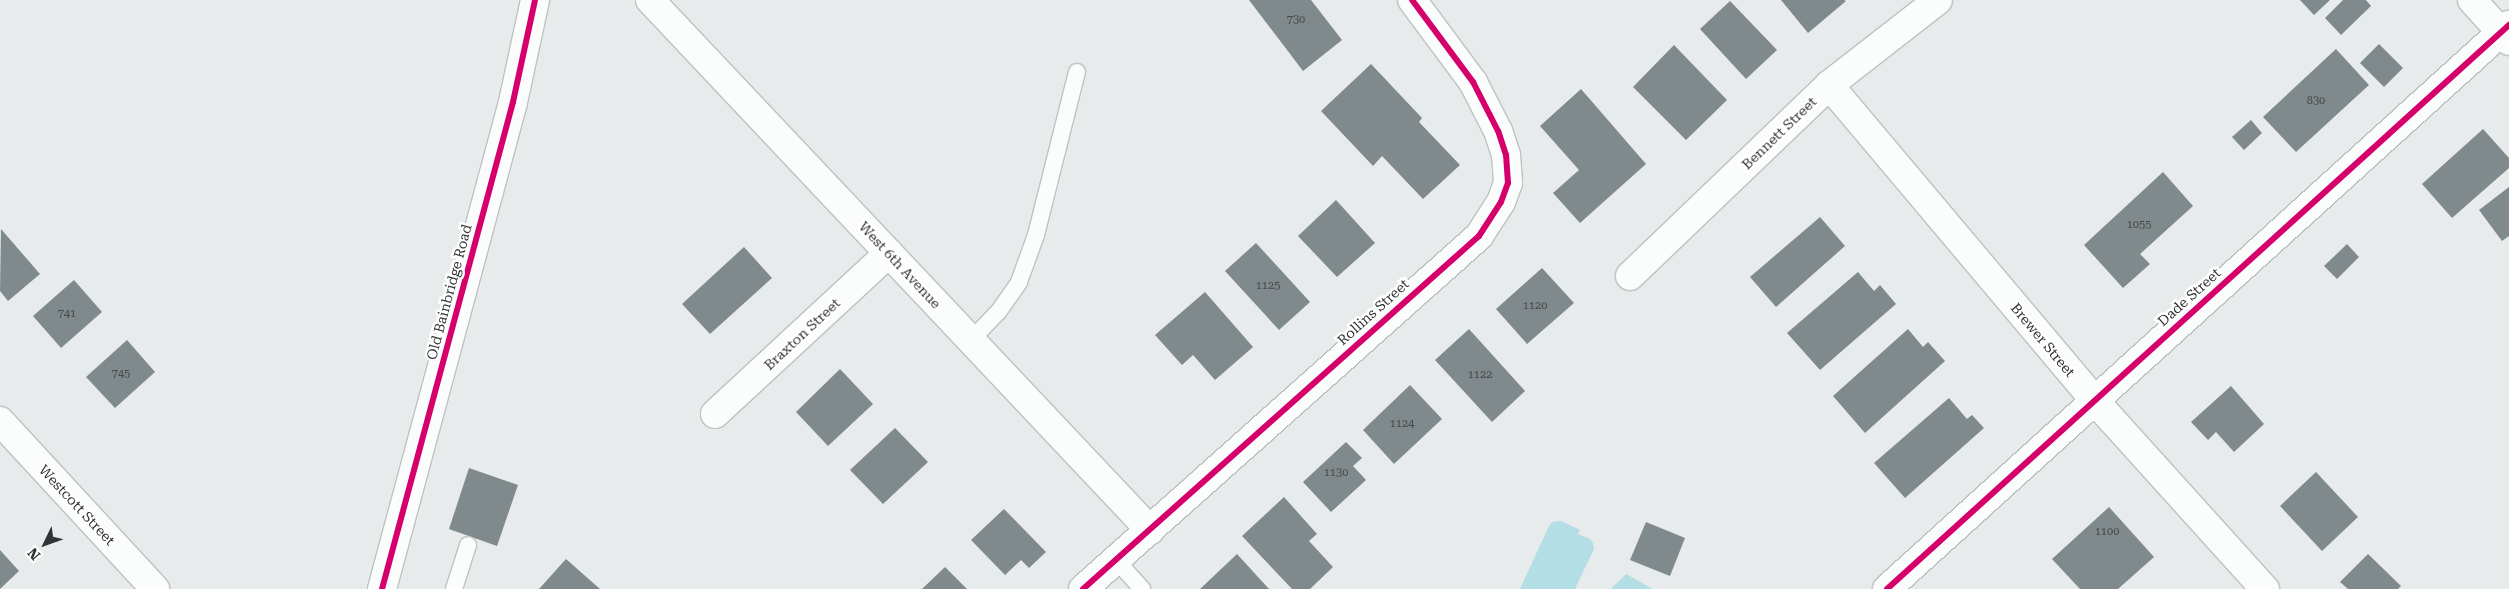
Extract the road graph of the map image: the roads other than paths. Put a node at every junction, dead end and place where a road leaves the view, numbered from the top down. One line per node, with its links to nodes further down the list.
1 (534, 0): 19 (street, Old Bainbridge Road)
2 (650, 0): 9 (street, West 6th Avenue)
3 (1412, 0): 15 (street, Rollins Street)
4 (1938, 0): 8 (street, Bennett Street)
5 (2472, 0): 6 (street)
6 (2506, 33): 12 (street, Dade Street)
7 (1077, 72): 11 (lane)
8 (1829, 85): 10 (street, Bennett Street); 12 (street, Brewer Street)
9 (889, 253): 11 (street, West 6th Avenue); 13 (street, Braxton Street)
10 (1630, 276)
11 (971, 340): 15 (street, West 6th Avenue)
12 (2094, 400): 23 (street, Dade Street); 24 (street, Brewer Street)
13 (715, 414)
14 (0, 421): 18 (street, Westcott Street)
15 (1150, 530): 17 (street, Rollins Street)
16 (468, 545): 20 (lane)
17 (1116, 560): 21 (street, Rollins Street); 22 (lane)
18 (155, 589)
19 (382, 589)
20 (454, 589)
21 (1083, 589)
22 (1142, 589)
23 (1887, 589)
24 (2265, 589)

